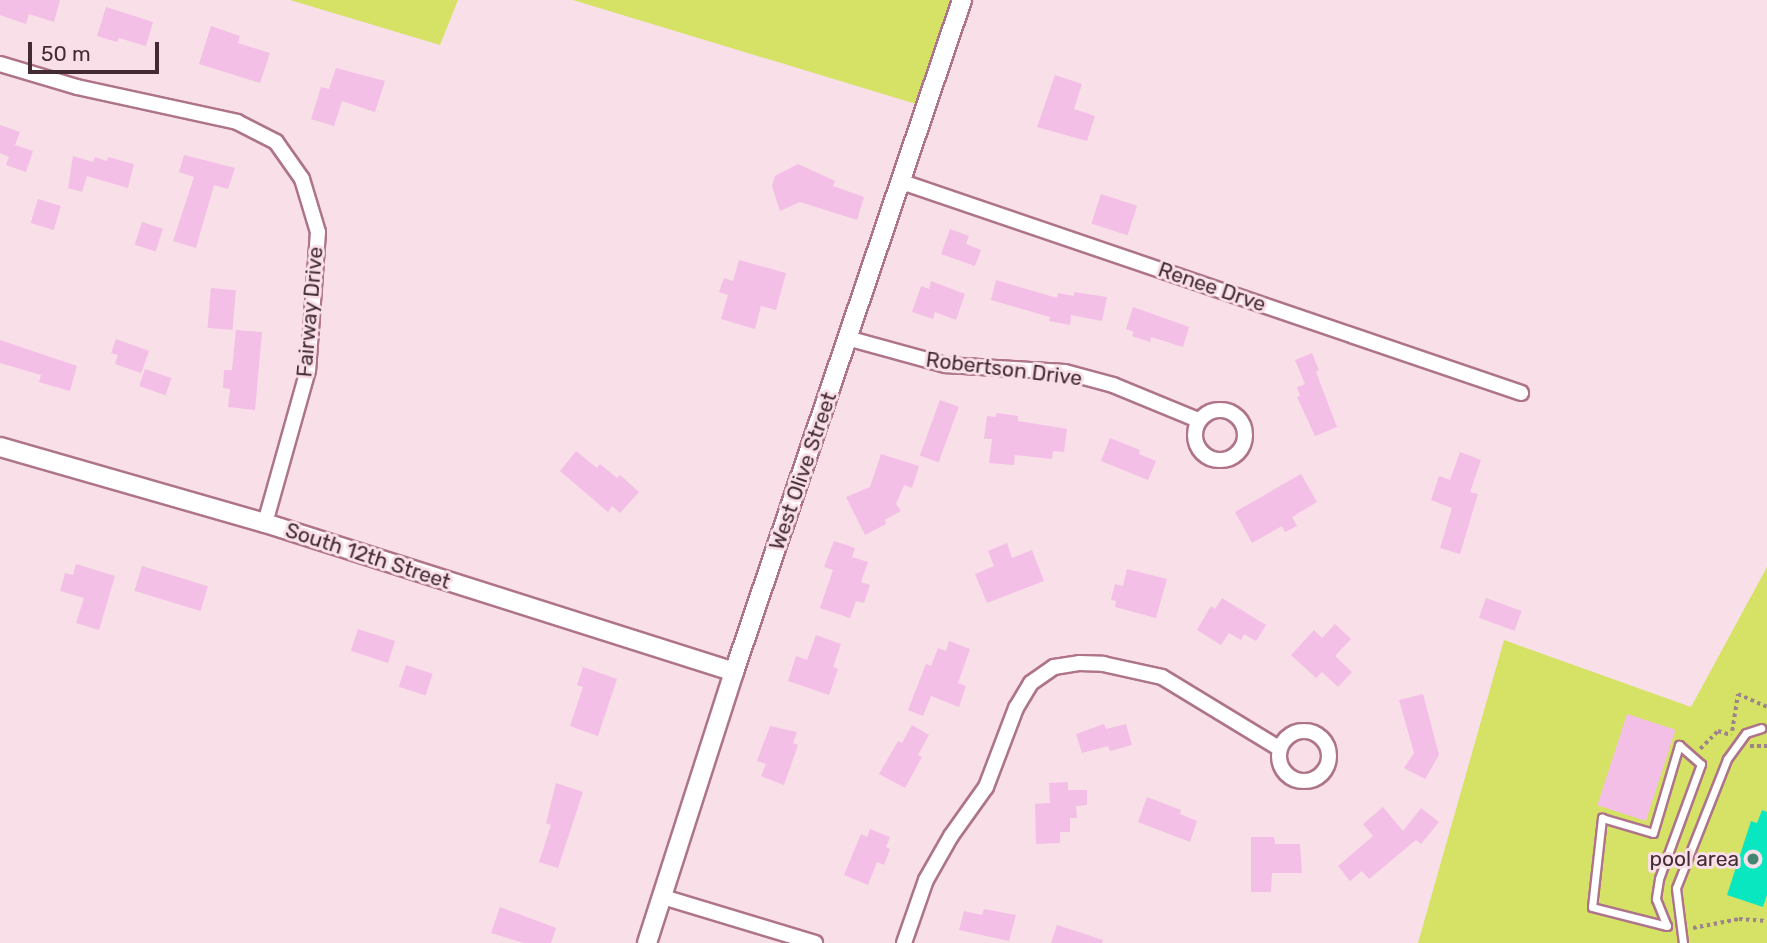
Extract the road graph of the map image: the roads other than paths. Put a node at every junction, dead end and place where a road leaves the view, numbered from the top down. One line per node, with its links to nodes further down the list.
1 (962, 0): 3 (street, West Olive Street)
2 (0, 64): 8 (street, Fairway Drive)
3 (902, 182): 4 (street, West Olive Street); 5 (street, Renee Drve)
4 (847, 338): 6 (street, Robertson Drive); 9 (street, West Olive Street)
5 (1521, 393)
6 (1198, 420)
7 (0, 447): 8 (street, South 12th Street)
8 (265, 523): 9 (street, South 12th Street)
9 (734, 672): 13 (street, West Olive Street)
10 (1761, 728): 17 (lane)
11 (1279, 748): 16 (street)
12 (1694, 758): 12 (lane)
13 (663, 897): 14 (street, West Olive Street); 15 (street)
14 (647, 943)
15 (815, 943)
16 (904, 943)
17 (1683, 943)

